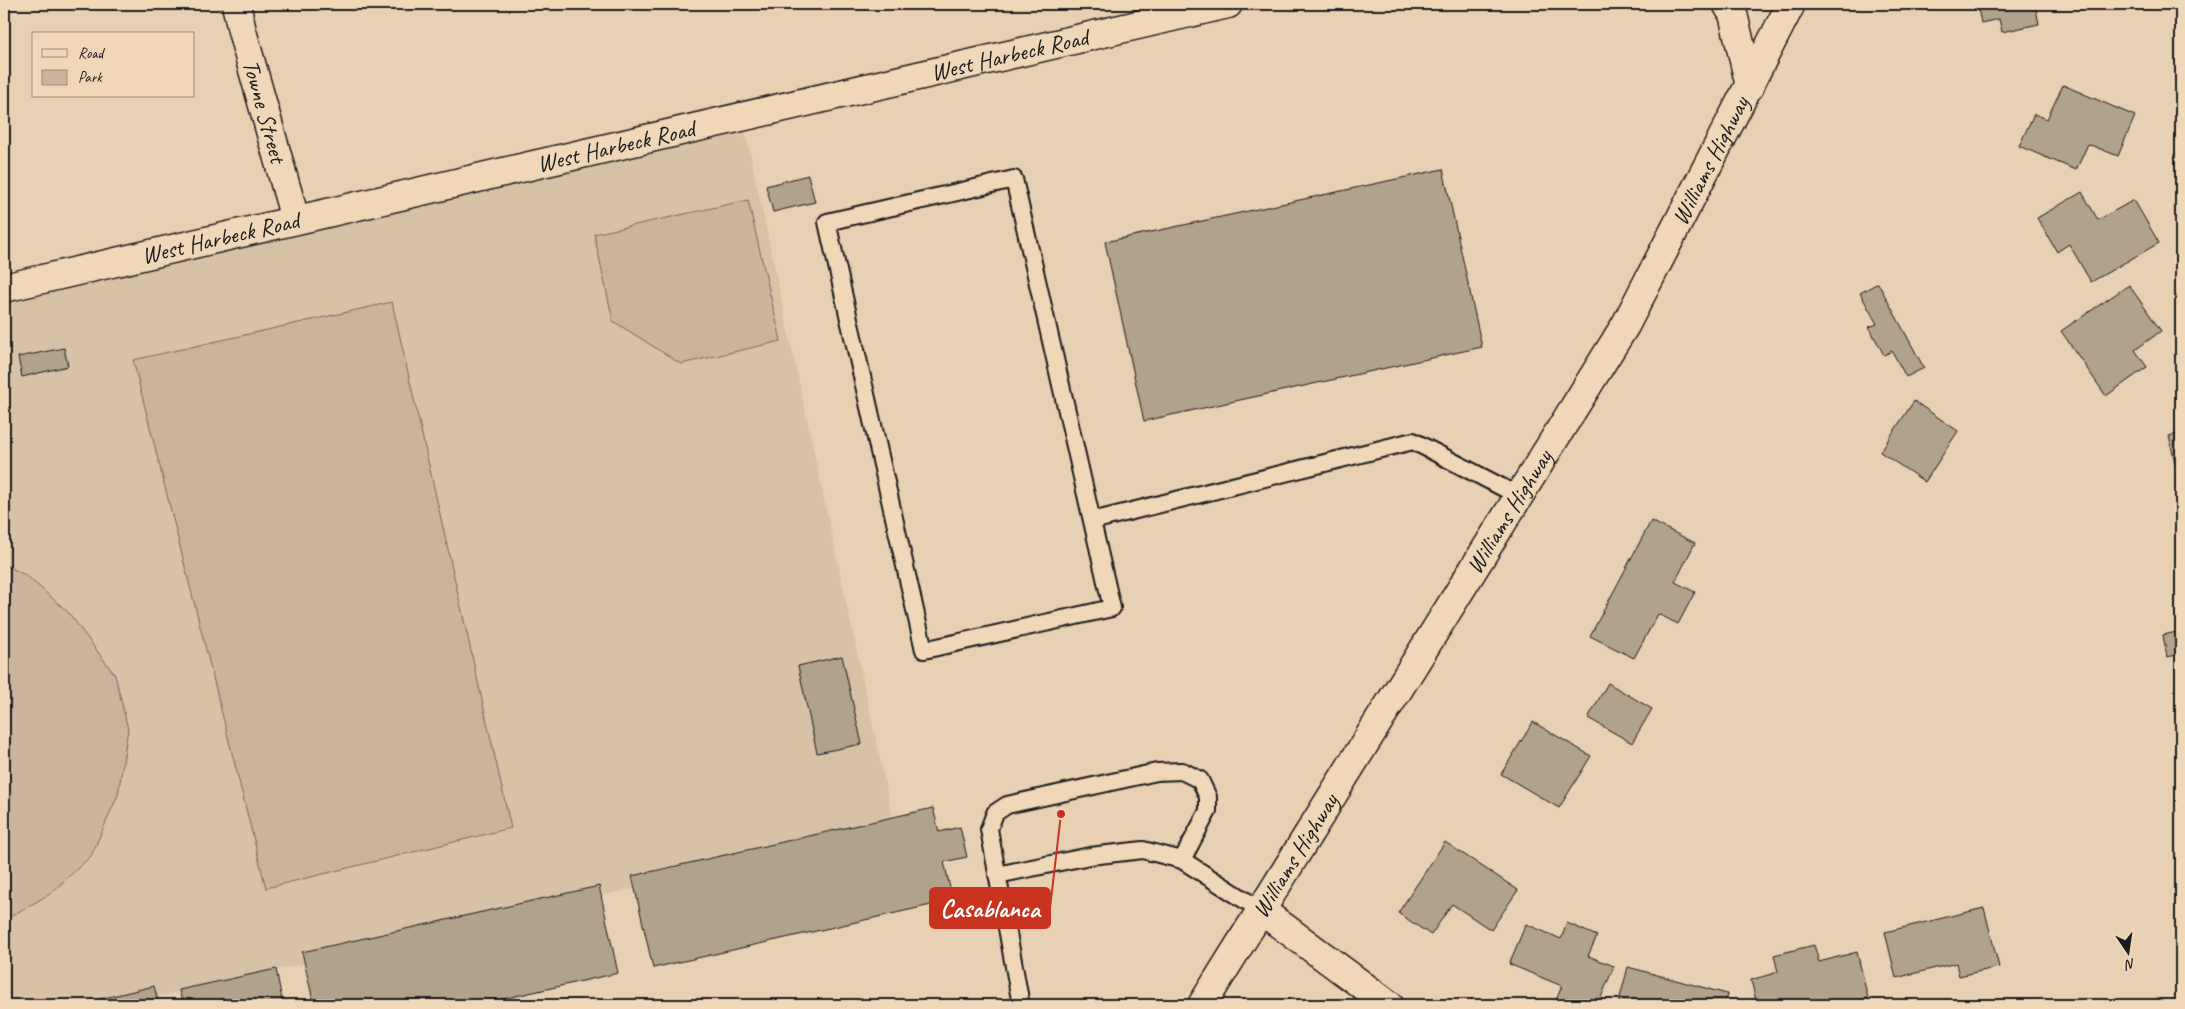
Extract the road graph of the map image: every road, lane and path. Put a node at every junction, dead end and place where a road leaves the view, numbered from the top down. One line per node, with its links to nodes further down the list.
1 (236, 4): 6 (street, Towne Street)
2 (1228, 4): 6 (street, West Harbeck Road)
3 (1727, 4): 5 (street)
4 (1790, 4): 5 (street, Williams Highway)
5 (1750, 86): 8 (street, Williams Highway)
6 (295, 219): 7 (street, West Harbeck Road)
7 (4, 288)
8 (1519, 496): 9 (lane); 12 (street, Williams Highway)
9 (1092, 521): 9 (lane)
10 (1182, 860): 11 (lane); 11 (lane); 12 (lane)
11 (997, 876): 13 (lane)
12 (1262, 911): 14 (street, Williams Highway); 15 (street)
13 (1021, 1005)
14 (1202, 1005)
15 (1389, 1005)

